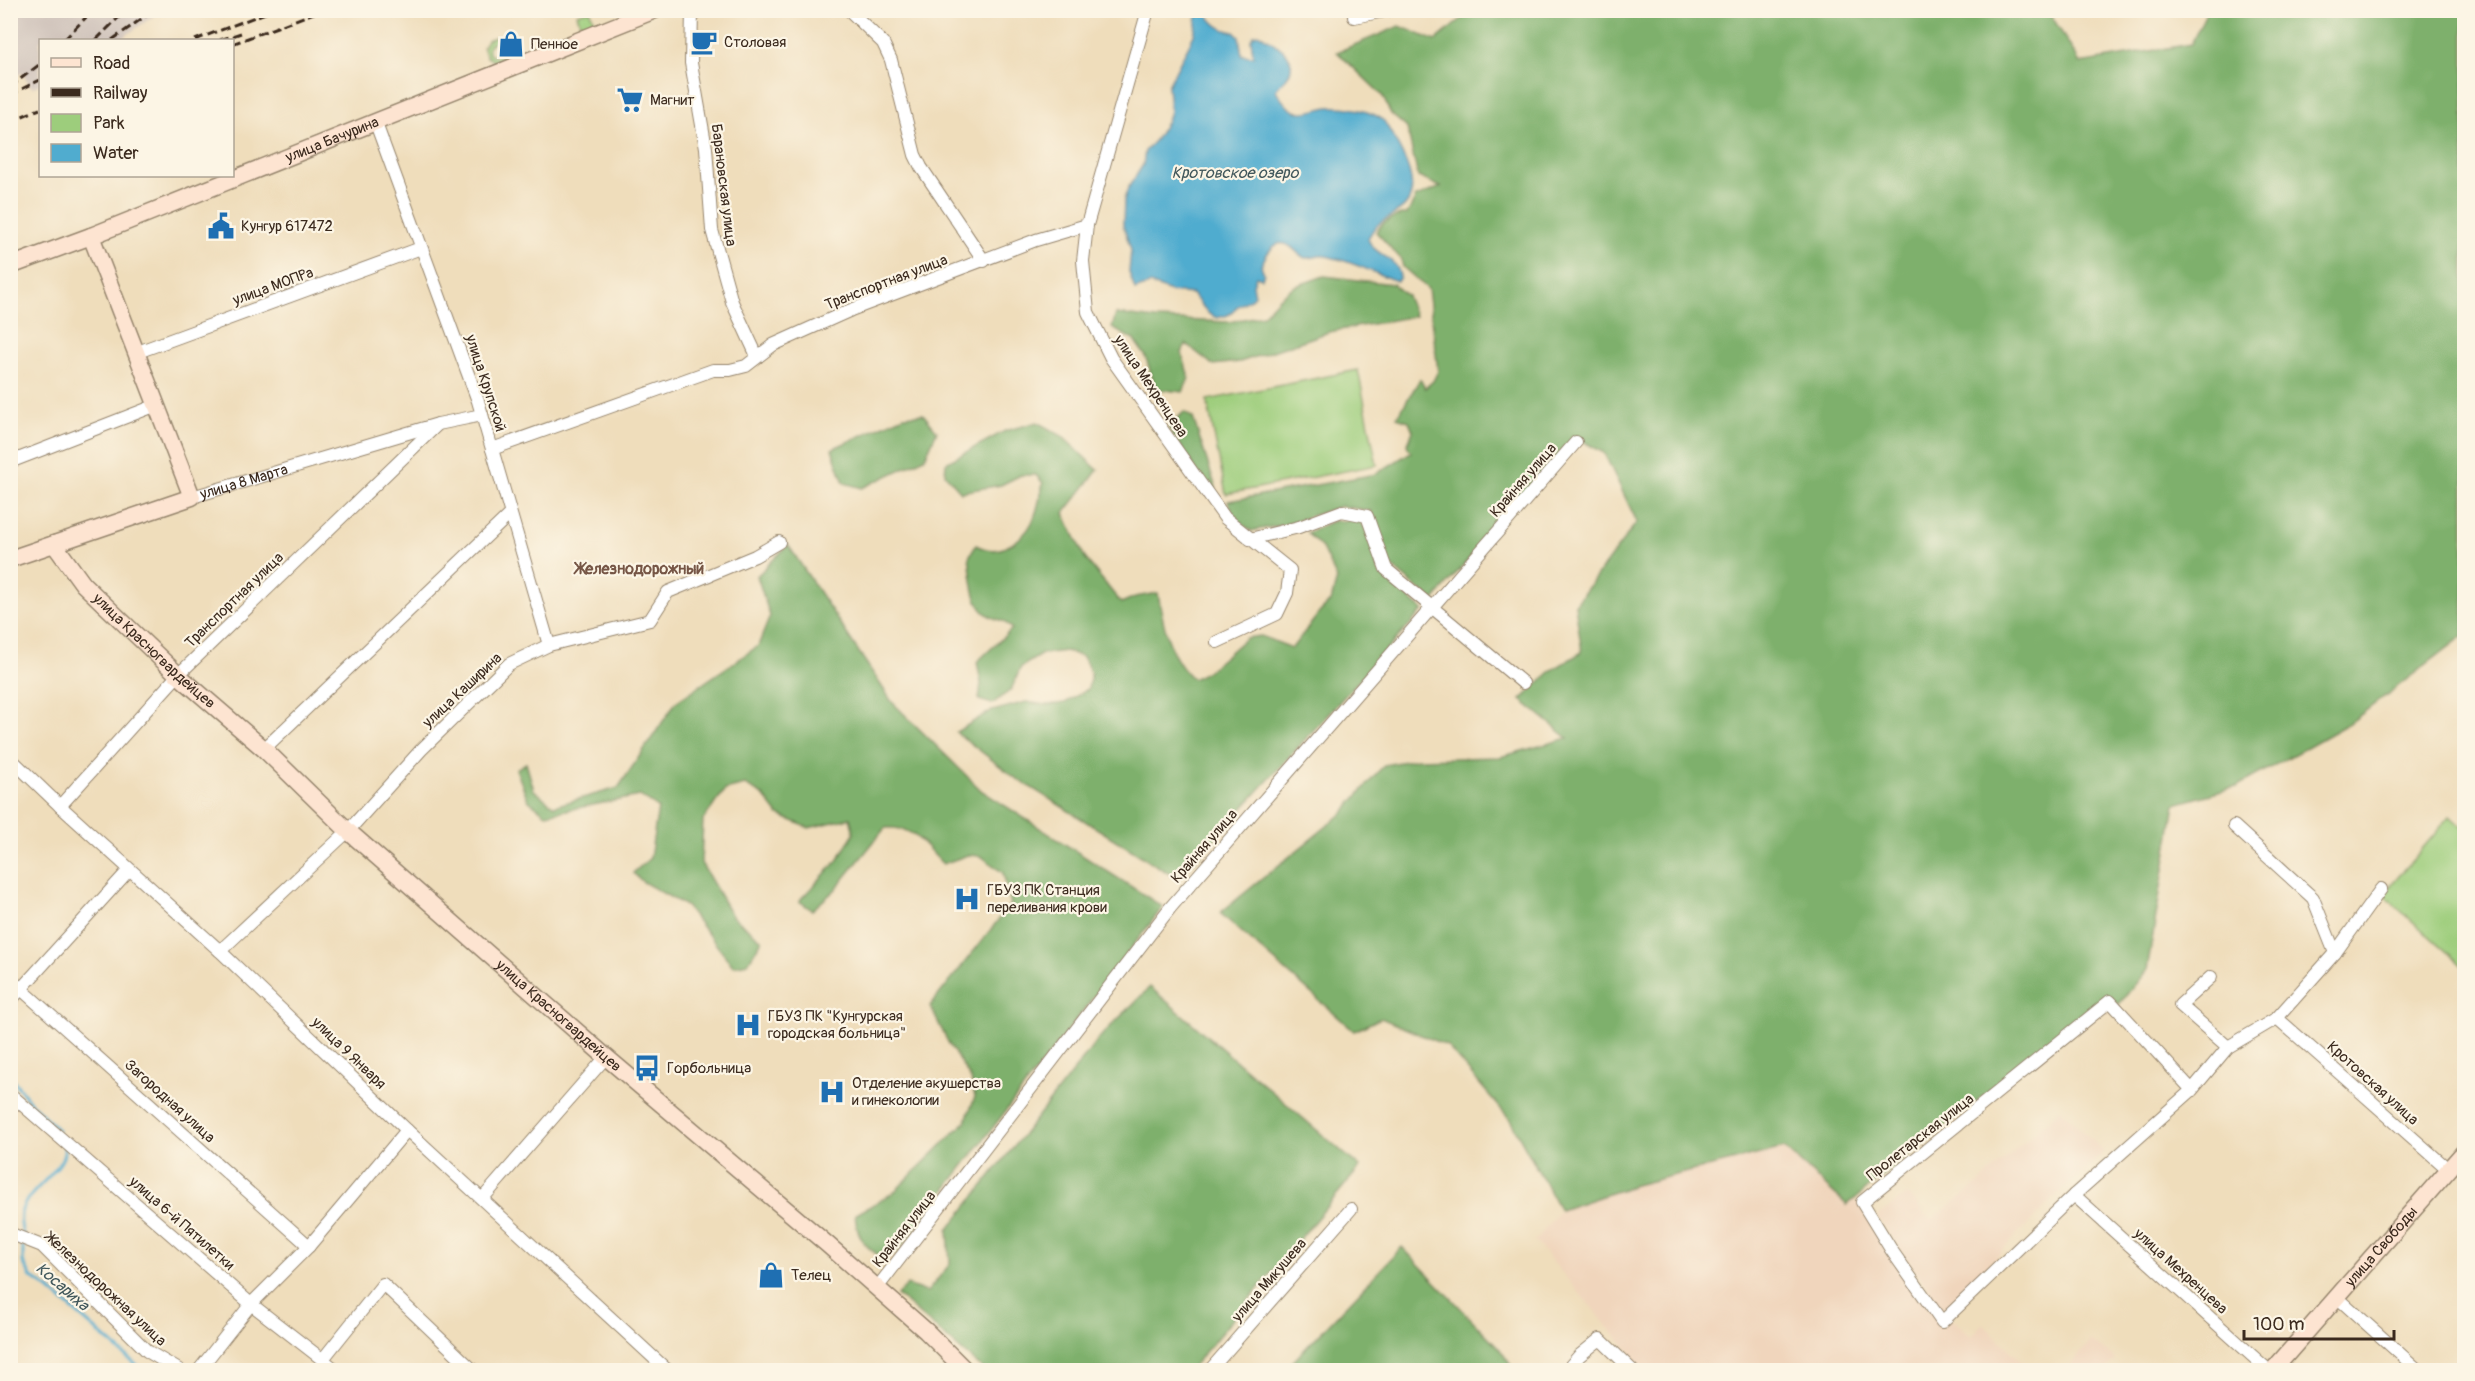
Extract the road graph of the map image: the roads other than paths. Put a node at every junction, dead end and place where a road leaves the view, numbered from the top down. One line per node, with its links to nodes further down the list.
1 (655, 10): 7 (street, улица Бачурина)
2 (692, 10): 14 (street, Барановская улица)
3 (849, 10): 11 (street)
4 (1148, 10): 8 (street)
5 (1390, 10): 6 (street)
6 (1353, 17)
7 (377, 129): 9 (street, улица Бачурина); 10 (street, улица Крупской)
8 (1087, 225): 11 (street, Транспортная улица); 23 (street, улица Мехренцева)
9 (91, 236): 12 (street, улица Бачурина); 13 (street)
10 (421, 248): 13 (street, улица МОПРа); 16 (street, улица Крупской)
11 (984, 261): 14 (street, Транспортная улица)
12 (10, 266)
13 (135, 353): 15 (street)
14 (757, 356): 19 (street, Транспортная улица)
15 (157, 405): 20 (street); 21 (street)
16 (482, 415): 17 (street, улица 8 Марта); 19 (street, улица Крупской)
17 (438, 424): 21 (street, улица 8 Марта); 30 (street, Транспортная улица)
18 (1576, 442): 27 (street, Крайняя улица)
19 (492, 449): 22 (street, улица Крупской)
20 (10, 462)
21 (192, 497): 25 (street, улица 8 Марта)
22 (510, 515): 29 (street, улица Крупской); 32 (street)
23 (1250, 539): 27 (street); 28 (street, улица Мехренцева)
24 (779, 542): 29 (street, улица Каширина)
25 (54, 544): 26 (street, улица 8 Марта); 30 (street, улица Красногвардейцев)
26 (10, 559)
27 (1432, 609): 31 (street); 58 (street, Крайняя улица)
28 (1217, 642)
29 (549, 645): 36 (street, улица Каширина)
30 (178, 675): 32 (street, улица Красногвардейцев); 34 (street, Транспортная улица)
31 (1522, 682)
32 (264, 749): 36 (street, улица Красногвардейцев)
33 (10, 758): 34 (street, улица 9 Января)
34 (60, 806): 37 (street, улица 9 Января)
35 (2234, 826): 40 (street)
36 (348, 831): 39 (street, улица Каширина); 47 (street, улица Красногвардейцев)
37 (129, 870): 39 (street, улица 9 Января); 43 (street)
38 (2380, 889): 40 (street, Пролетарская улица)
39 (220, 951): 50 (street, улица 9 Января)
40 (2335, 953): 45 (street, Пролетарская улица)
41 (2211, 977): 46 (street)
42 (10, 979): 43 (street, Загородная улица)
43 (22, 989): 44 (street); 57 (street, Загородная улица)
44 (10, 1001)
45 (2277, 1018): 46 (street, Пролетарская улица); 52 (street, Кротовская улица)
46 (2228, 1047): 48 (street, Пролетарская улица)
47 (606, 1057): 54 (street); 58 (street, улица Красногвардейцев)
48 (2192, 1090): 53 (street, Пролетарская улица); 53 (street, Пролетарская улица)
49 (10, 1094): 60 (street, улица 6-й Пятилетки)
50 (407, 1130): 54 (street, улица 9 Января); 57 (street)
51 (2464, 1152): 52 (street, улица Свободы)
52 (2449, 1170): 59 (street, улица Свободы)
53 (2074, 1195): 71 (street, улица Мехренцева)
54 (483, 1198): 66 (street, улица 9 Января)
55 (1351, 1209): 68 (street, улица Микушева)
56 (20, 1236): 62 (street, Железнодорожная улица)
57 (309, 1246): 60 (street)
58 (877, 1288): 67 (street, улица Красногвардейцев)
59 (2338, 1298): 72 (street, улица Свободы); 73 (street)
60 (251, 1304): 61 (street, улица 6-й Пятилетки); 63 (street)
61 (323, 1359): 64 (street, улица 6-й Пятилетки); 65 (street)
62 (179, 1371)
63 (199, 1371)
64 (336, 1371)
65 (473, 1371)
66 (667, 1371)
67 (966, 1371)
68 (1210, 1371)
69 (1567, 1371): 70 (street)
70 (1632, 1371)
71 (2268, 1371)
72 (2273, 1371)
73 (2418, 1371)

